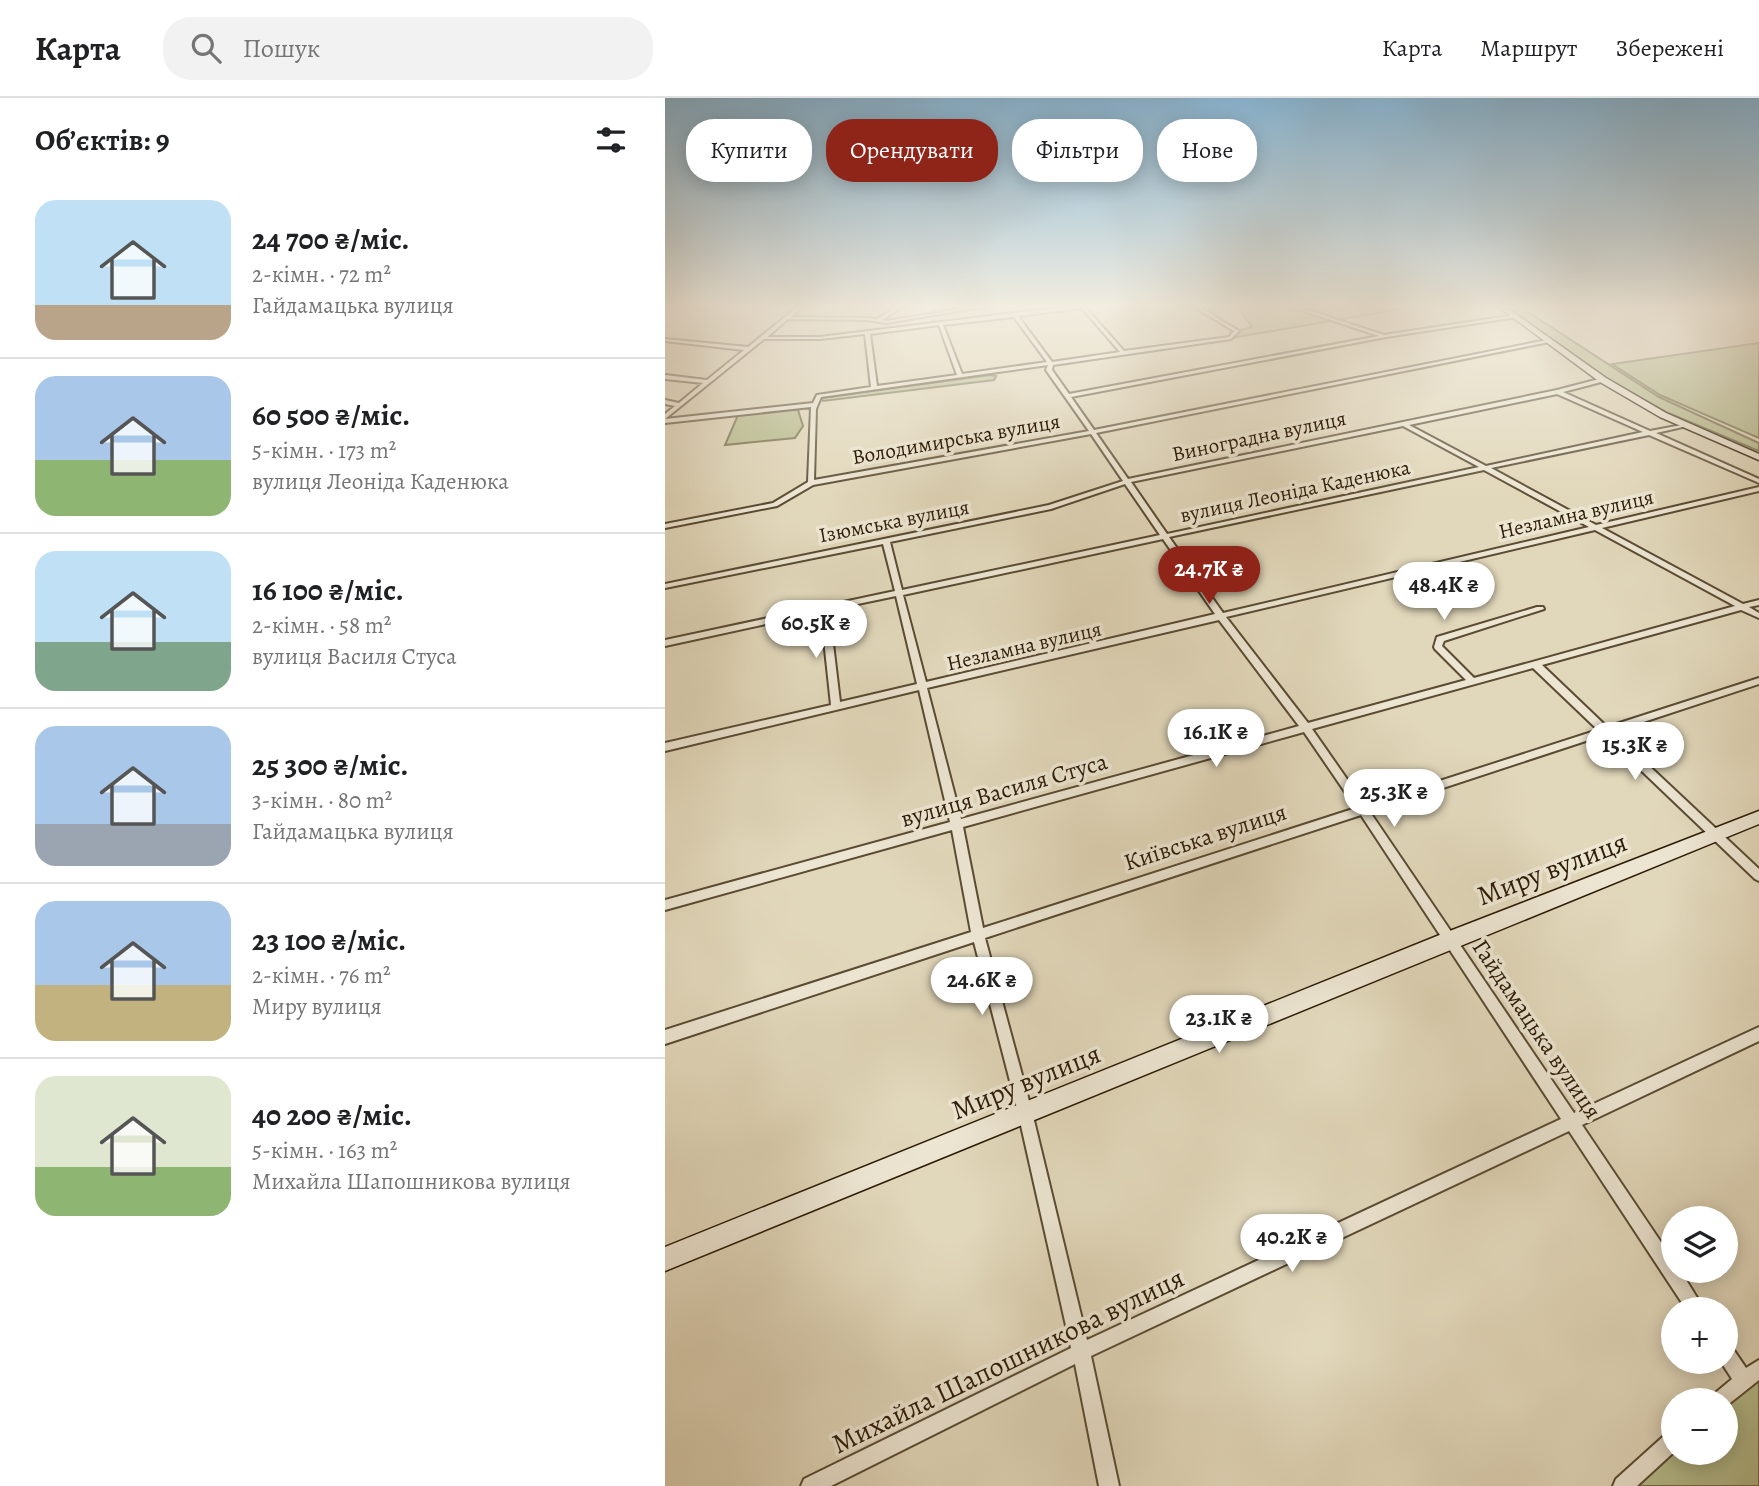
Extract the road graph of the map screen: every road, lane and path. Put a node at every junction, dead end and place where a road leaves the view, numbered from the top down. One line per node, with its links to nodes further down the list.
1 (723, 370): 12 (street)
2 (872, 370): 13 (street)
3 (957, 370): 10 (street)
4 (1011, 370): 10 (street)
5 (1049, 370): 15 (street, Гайдамацька вулиця)
6 (1210, 370): 15 (street)
7 (1403, 370): 22 (street, Володимирська вулиця)
8 (1588, 370): 11 (main road)
9 (665, 377): 12 (street)
10 (960, 377): 13 (street)
11 (1603, 380): 14 (street, Виноградна вулиця); 21 (main road)
12 (708, 382): 17 (street)
13 (874, 388): 18 (street)
14 (1558, 392): 20 (street, Виноградна вулиця); 23 (street)
15 (1069, 396): 22 (street, Гайдамацька вулиця)
16 (665, 402): 17 (street)
17 (679, 405): 19 (street)
18 (814, 405): 19 (street); 28 (street)
19 (665, 419)
20 (1404, 424): 25 (street); 26 (street, Виноградна вулиця)
21 (1685, 425): 23 (street, вулиця Леоніда Каденюка); 24 (main road)
22 (1093, 432): 26 (street, Гайдамацька вулиця); 28 (street, Володимирська вулиця)
23 (1648, 433): 25 (street, вулиця Леоніда Каденюка); 27 (street)
24 (1759, 457)
25 (1483, 468): 31 (street); 32 (street, вулиця Леоніда Каденюка)
26 (1128, 481): 32 (street, Гайдамацька вулиця); 33 (street, Ізюмська вулиця)
27 (1759, 481)
28 (811, 483): 30 (street, Володимирська вулиця)
29 (1759, 489): 31 (street, Незламна вулиця)
30 (665, 526)
31 (1594, 527): 37 (street); 41 (street, Незламна вулиця)
32 (1165, 538): 35 (street, вулиця Леоніда Каденюка); 41 (street, Гайдамацька вулиця)
33 (885, 541): 34 (street, Ізюмська вулиця); 35 (street)
34 (665, 586)
35 (899, 595): 38 (street, вулиця Леоніда Каденюка); 46 (street)
36 (1759, 602): 37 (street, вулиця Василя Стуса)
37 (1743, 607): 40 (street); 43 (street, вулиця Василя Стуса)
38 (825, 609): 42 (street, вулиця Леоніда Каденюка); 47 (street)
39 (1540, 609): 44 (street)
40 (1759, 616)
41 (1222, 618): 46 (street, Незламна вулиця); 48 (street, Гайдамацька вулиця)
42 (665, 642)
43 (1534, 663): 44 (street, вулиця Василя Стуса); 49 (street)
44 (1472, 681): 48 (street, вулиця Василя Стуса)
45 (1759, 681): 49 (street, Київська вулиця)
46 (923, 687): 47 (street, Незламна вулиця); 53 (street)
47 (837, 708): 50 (street, Незламна вулиця)
48 (1306, 727): 51 (street, Гайдамацька вулиця); 53 (street, вулиця Василя Стуса)
49 (1603, 730): 51 (street, Київська вулиця); 54 (street)
50 (665, 747)
51 (1362, 808): 57 (street, Київська вулиця); 58 (street, Гайдамацька вулиця)
52 (1759, 817): 54 (main road, Миру вулиця)
53 (957, 826): 56 (street, вулиця Василя Стуса); 57 (street)
54 (1713, 835): 55 (street); 58 (main road, Миру вулиця)
55 (1759, 876)
56 (665, 905)
57 (978, 934): 60 (street, Київська вулиця); 61 (street)
58 (1449, 940): 61 (main road, Миру вулиця); 62 (street, Гайдамацька вулиця)
59 (1759, 1034): 62 (street, Михайла Шапошникова вулиця)
60 (665, 1037)
61 (1024, 1112): 63 (main road, Миру вулиця); 65 (street)
62 (1571, 1123): 64 (street, Гайдамацька вулиця); 65 (street, Михайла Шапошникова вулиця)
63 (665, 1259)
64 (1688, 1297)
65 (1081, 1352): 69 (street, Михайла Шапошникова вулиця); 70 (street)
66 (1751, 1374): 67 (street)
67 (1734, 1388)
68 (1661, 1452): 71 (street)
69 (811, 1486)
70 (1109, 1486)
71 (1623, 1486)

